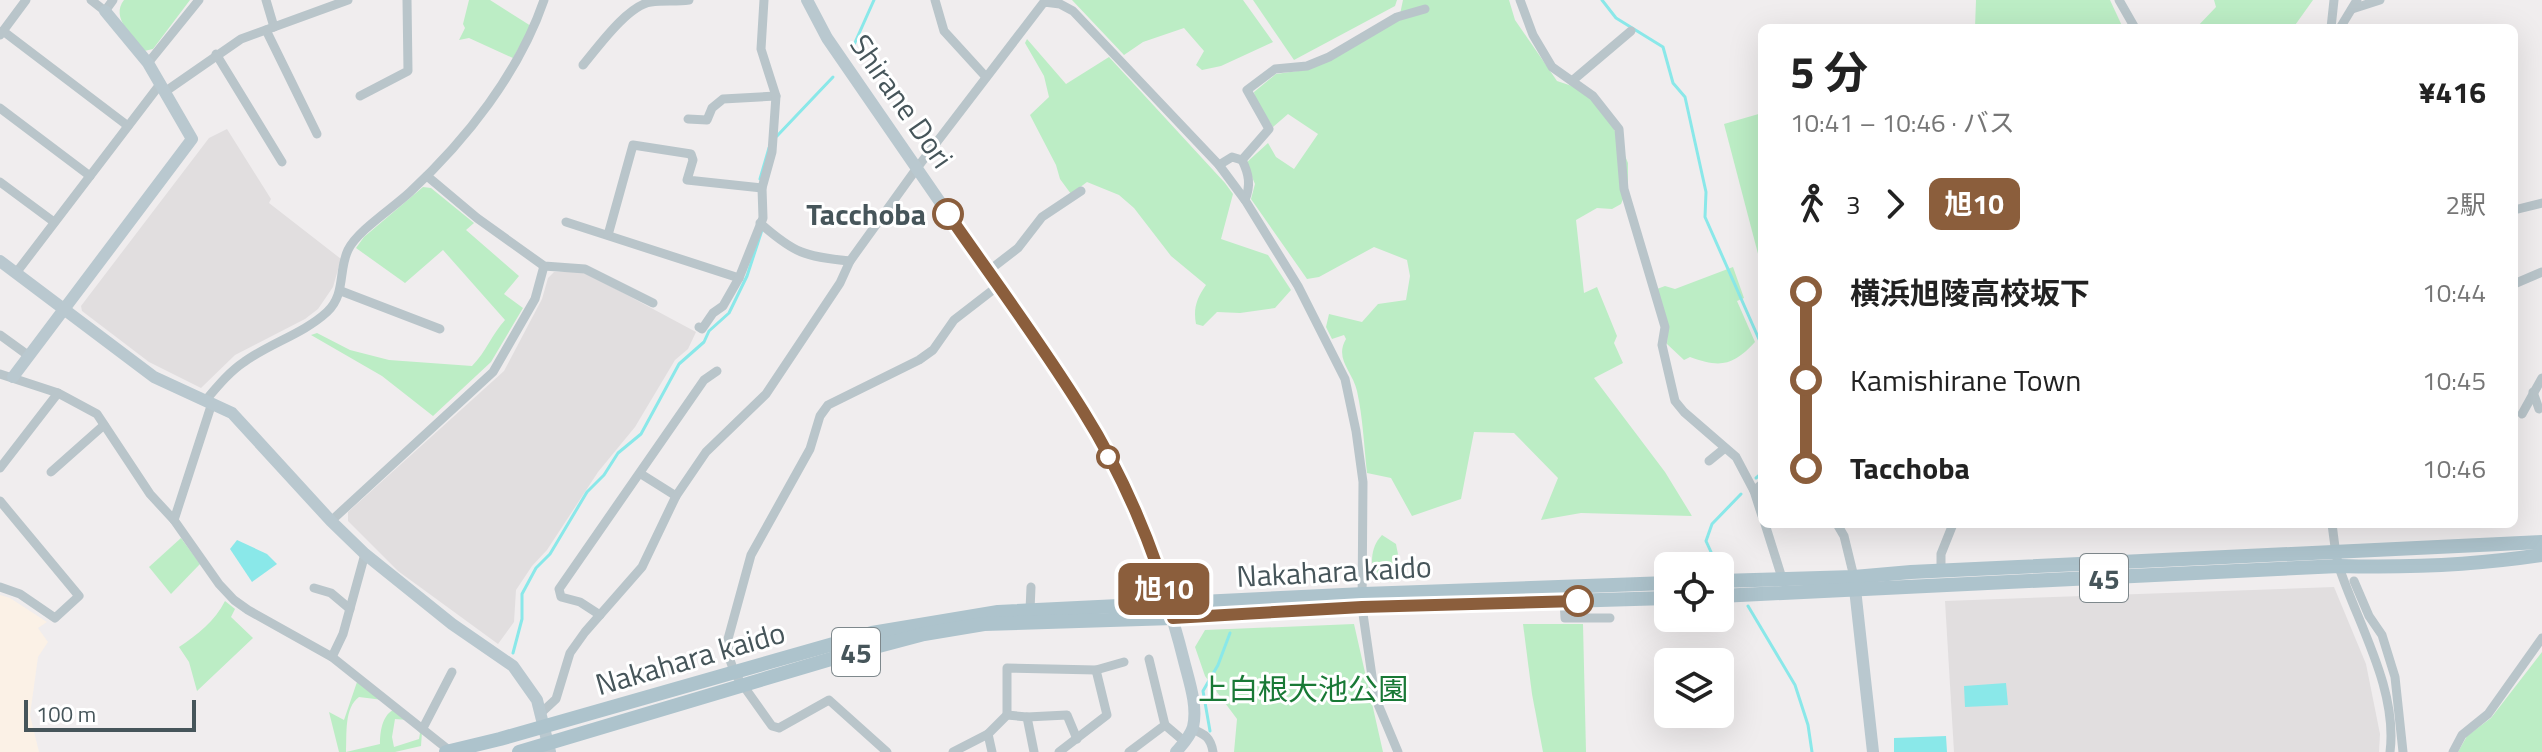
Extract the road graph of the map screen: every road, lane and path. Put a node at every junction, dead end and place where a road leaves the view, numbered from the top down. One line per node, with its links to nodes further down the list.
1 (26, 0): 26 (street)
2 (91, 0): 19 (street)
3 (199, 0): 28 (street)
4 (266, 0): 24 (street)
5 (348, 0): 24 (street)
6 (407, 0): 33 (street)
7 (544, 0): 44 (street)
8 (689, 0): 29 (street)
9 (764, 0): 34 (street)
10 (807, 0): 42 (street, Shirane Dori)
11 (935, 0): 30 (street)
12 (1520, 0): 31 (street)
13 (2119, 0): 21 (street)
14 (2334, 0): 22 (street)
15 (2380, 0): 18 (street)
16 (1042, 1): 17 (street); 30 (street)
17 (1061, 2): 41 (street)
18 (2355, 4): 23 (street)
19 (109, 5): 28 (street)
20 (1425, 9): 39 (street)
21 (2133, 24)
22 (2331, 24)
23 (2342, 24)
24 (270, 28): 27 (street); 38 (street)
25 (1631, 31): 31 (street)
26 (1, 33): 37 (street)
27 (216, 54): 32 (street); 40 (street)
28 (148, 63): 32 (street)
29 (583, 65)
30 (986, 77): 42 (street)
31 (1572, 81): 80 (street)
32 (164, 87): 37 (street); 66 (street)
33 (360, 96)
34 (776, 96): 36 (street); 46 (street)
35 (0, 108): 43 (street)
36 (688, 119)
37 (128, 126): 43 (street)
38 (317, 134)
39 (1242, 160): 41 (street); 48 (street)
40 (282, 162)
41 (1219, 165): 48 (street)
42 (917, 168): 56 (street); 58 (street, Shirane Dori)
43 (90, 176): 51 (street)
44 (427, 176): 57 (street); 64 (street)
45 (0, 182): 51 (street)
46 (762, 188): 53 (street); 54 (street)
47 (1081, 191): 58 (street)
48 (1245, 200): 110 (street)
49 (2542, 203): 50 (street)
50 (2518, 209)
51 (54, 222): 60 (street)
52 (566, 222): 54 (street)
53 (760, 223): 56 (street); 61 (street)
54 (608, 235): 61 (street)
55 (0, 261): 60 (street)
56 (850, 261): 87 (street)
57 (544, 266): 65 (street); 91 (street)
58 (987, 272): 63 (street, Shirane Dori)
59 (2542, 272): 62 (street)
60 (16, 273): 66 (street)
61 (739, 278): 67 (street)
62 (2518, 282)
63 (998, 286): 114 (street, Shirane Dori); 123 (street)
64 (341, 291): 68 (street); 76 (street)
65 (653, 303)
66 (64, 310): 70 (street); 76 (street)
67 (699, 327)
68 (440, 329)
69 (0, 335): 70 (street)
70 (29, 356): 72 (street)
71 (717, 371): 84 (street)
72 (6, 376): 75 (street)
73 (2542, 378): 74 (street)
74 (2533, 392): 77 (street); 78 (street)
75 (58, 393): 79 (street); 82 (street)
76 (209, 402): 90 (street); 91 (street)
77 (2539, 409)
78 (2522, 414)
79 (104, 425): 83 (street); 90 (street)
80 (1725, 448): 81 (street); 86 (street)
81 (1709, 461)
82 (0, 468)
83 (51, 472)
84 (641, 474): 87 (street); 115 (street)
85 (1758, 488): 86 (street)
86 (1754, 491): 89 (street)
87 (676, 496): 115 (street)
88 (0, 501): 105 (street)
89 (1758, 504)
90 (174, 520): 118 (street)
91 (331, 521): 97 (street)
92 (1766, 528): 101 (street)
93 (1839, 528): 103 (street)
94 (1951, 528): 100 (street)
95 (2333, 528): 99 (street)
96 (2542, 542): 99 (main road, 45)
97 (365, 554): 112 (street); 126 (street)
98 (2542, 555): 99 (main road, 45)
99 (2345, 563): 100 (main road, 45); 103 (main road, 45); 146 (street); 147 (street)
100 (1941, 571): 103 (main road, 45)
101 (1782, 578): 102 (main road, 45); 103 (main road, 45)
102 (1734, 580)
103 (1855, 583): 108 (main road, 45); 145 (street)
104 (1654, 584): 110 (main road, Nakahara kaido / 45)
105 (0, 587)
106 (1031, 587): 113 (street)
107 (314, 588): 112 (street)
108 (1734, 595)
109 (1654, 598): 111 (main road, Nakahara kaido / 45)
110 (1363, 600): 111 (main road, Nakahara kaido / 45); 114 (main road, Nakahara kaido / 45); 144 (street)
111 (1564, 601): 116 (street)
112 (350, 609): 118 (street)
113 (1030, 610): 114 (main road, Nakahara kaido / 45); 123 (main road, Nakahara kaido / 45)
114 (1172, 611): 123 (main road, Nakahara kaido / 45); 129 (street, Shirane Dori)
115 (600, 615): 126 (street)
116 (1610, 618)
117 (2542, 638): 148 (street)
118 (332, 657): 128 (street)
119 (1149, 659): 127 (street)
120 (1124, 662): 121 (street)
121 (1096, 670): 124 (street); 131 (street)
122 (452, 672): 128 (street)
123 (739, 679): 126 (main road, Nakahara kaido / 45); 133 (main road, Nakahara kaido / 45); 136 (street)
124 (1007, 715): 125 (street); 130 (street)
125 (1027, 717): 131 (street); 139 (street)
126 (543, 718): 133 (street); 134 (main road, Nakahara kaido / 45)
127 (1165, 725): 132 (street); 141 (street)
128 (423, 728): 134 (street)
129 (1192, 729): 132 (street); 143 (street)
130 (988, 734): 137 (street); 138 (street)
131 (1077, 739): 140 (street)
132 (1185, 742): 142 (street)
133 (549, 747): 135 (main road, Nakahara kaido / 45)
134 (448, 751)
135 (519, 752)
136 (887, 752)
137 (953, 752)
138 (992, 752)
139 (1034, 752)
140 (1059, 752)
141 (1129, 752)
142 (1176, 752)
143 (1213, 752)
144 (1398, 752)
145 (1873, 752)
146 (2390, 752)
147 (2403, 752)
148 (2453, 752)

